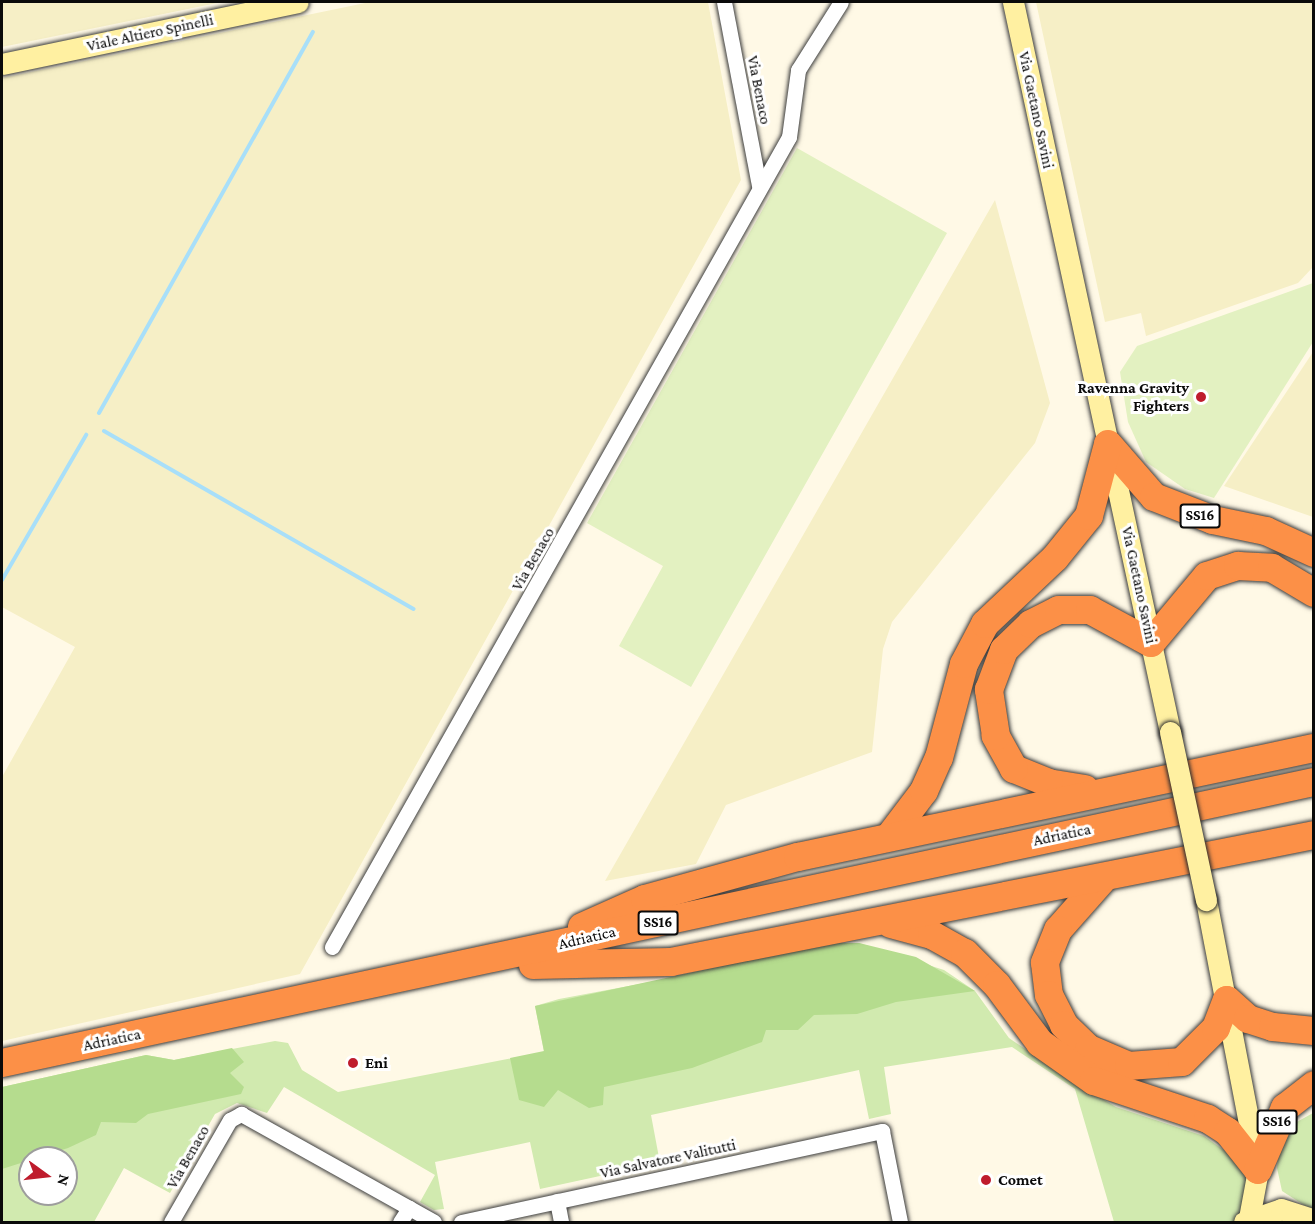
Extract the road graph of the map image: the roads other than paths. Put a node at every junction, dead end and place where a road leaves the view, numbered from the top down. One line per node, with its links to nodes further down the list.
1 (298, 2): 5 (street, Viale Altiero Spinelli)
2 (724, 2): 6 (street, Via Benaco)
3 (841, 2): 6 (street, Via Benaco)
4 (1012, 2): 7 (street, Via Gaetano Savini)
5 (2, 64)
6 (759, 186): 19 (street, Via Benaco)
7 (1108, 444): 8 (highway, SS16); 10 (street, Via Gaetano Savini); 16 (highway)
8 (1314, 553)
9 (1314, 593): 10 (highway)
10 (1151, 643): 13 (highway, SS16); 21 (street, Via Gaetano Savini, bridge)
11 (1307, 744): 13 (highway, SS16)
12 (1314, 782): 20 (highway, Adriatica / SS16)
13 (1100, 791): 16 (highway, SS16)
14 (1314, 799): 20 (highway, Adriatica / SS16)
15 (1314, 835): 17 (highway, SS16)
16 (890, 836): 20 (highway, SS16)
17 (1104, 878): 18 (highway, SS16); 21 (highway)
18 (886, 922): 20 (highway, SS16); 26 (highway, SS16)
19 (332, 947)
20 (532, 958): 23 (highway, Adriatica / SS16); 24 (highway, Adriatica / SS16)
21 (1227, 1000): 22 (highway); 26 (street, Via Gaetano Savini)
22 (1314, 1031)
23 (2, 1063)
24 (2, 1078)
25 (1314, 1085): 26 (highway, SS16)
26 (1258, 1170): 29 (street, Via Gaetano Savini); 30 (street, Via Gaetano Savini)
27 (556, 1202): 34 (street, Via Salvatore Valitutti); 35 (street); 36 (street, Via Salvatore Valitutti)
28 (409, 1208): 31 (street, Via Benaco); 32 (street); 33 (street)
29 (1305, 1216): 30 (street)
30 (1246, 1220)
31 (171, 1222)
32 (400, 1222)
33 (434, 1222)
34 (461, 1222)
35 (561, 1222)
36 (900, 1222)

